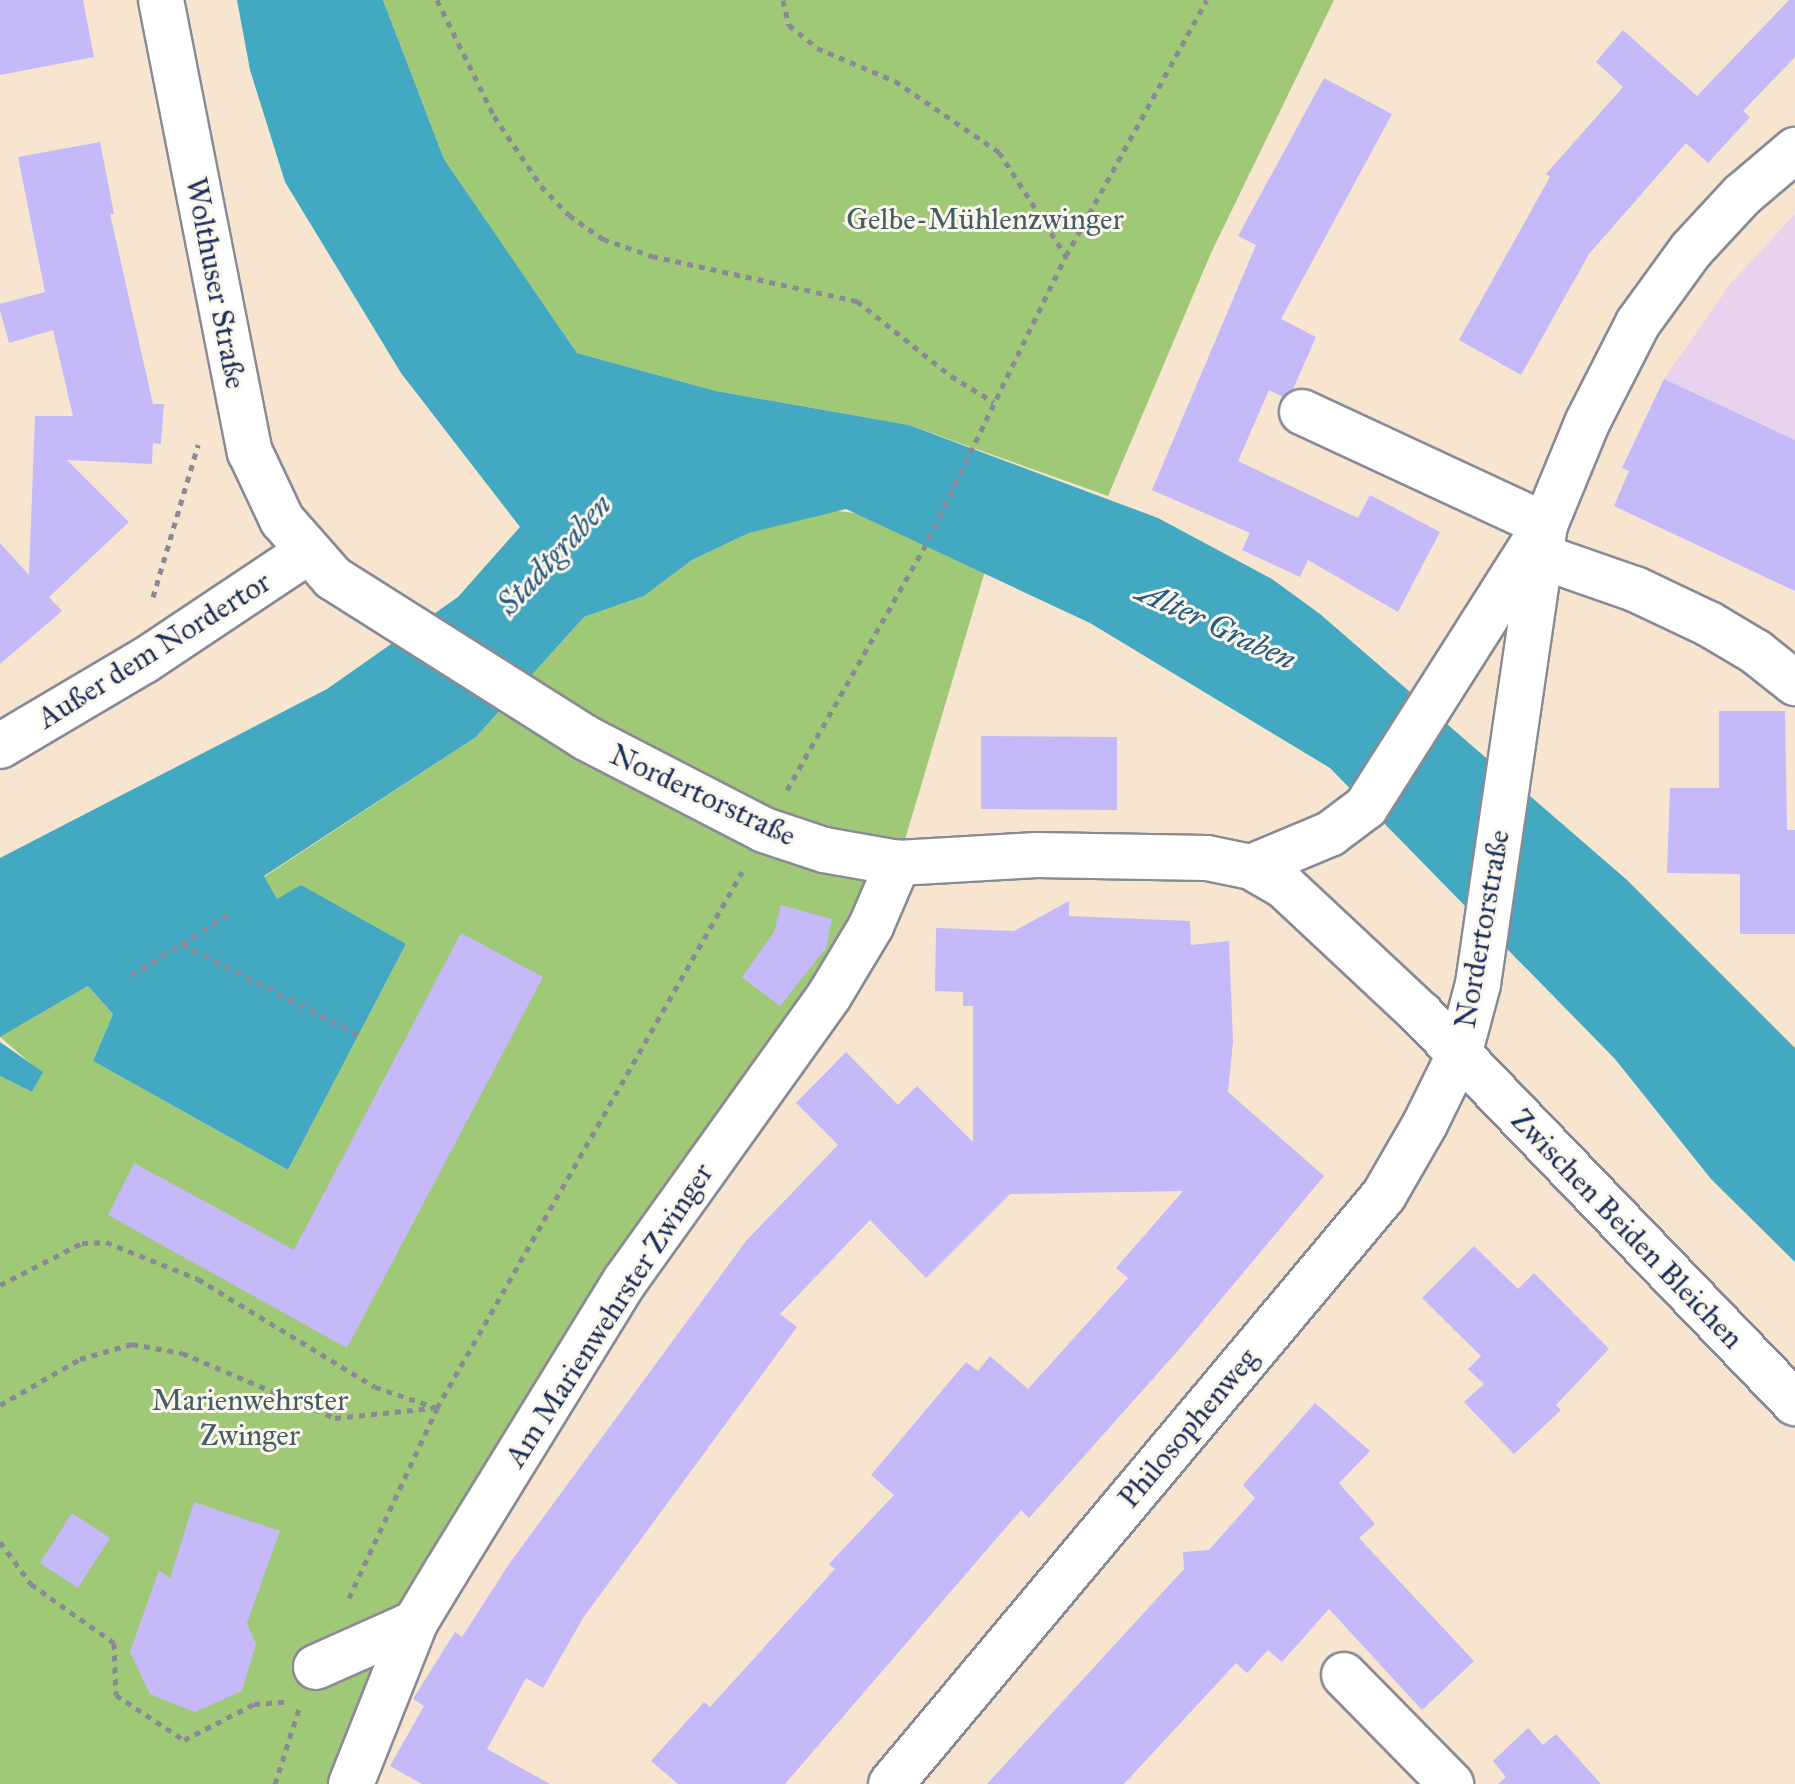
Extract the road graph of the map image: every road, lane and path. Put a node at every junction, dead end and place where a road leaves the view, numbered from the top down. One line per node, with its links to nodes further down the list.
1 (161, 0): 11 (street, Wolthuser Straße)
2 (437, 0): 7 (path)
3 (783, 0): 6 (path)
4 (1207, 0): 6 (path)
5 (1795, 150): 10 (street, Nordertorstraße)
6 (1066, 256): 7 (path)
7 (994, 402): 15 (path)
8 (1302, 412): 10 (street)
9 (200, 435): 12 (path)
10 (1543, 540): 13 (street); 17 (street, Nordertorstraße); 22 (street, Nordertorstraße)
11 (306, 553): 14 (street, Außer dem Nordertor); 15 (street, Nordertorstraße)
12 (148, 608)
13 (1795, 683)
14 (0, 746)
15 (764, 830): 16 (street, Nordertorstraße); 26 (path)
16 (898, 863): 17 (street, Nordertorstraße); 28 (street, Am Marienwehrster Zwinger)
17 (1251, 867): 22 (street, Nordertorstraße)
18 (232, 912): 19 (path)
19 (182, 944): 20 (path); 21 (path)
20 (131, 975)
21 (361, 1036)
22 (1459, 1055): 24 (street, Zwischen Beiden Bleichen); 33 (street, Philosophenweg)
23 (0, 1285): 26 (path)
24 (1795, 1403)
25 (0, 1405): 26 (path)
26 (437, 1408): 29 (path)
27 (0, 1542): 31 (path)
28 (415, 1623): 29 (street); 32 (street, Am Marienwehrster Zwinger)
29 (316, 1667)
30 (1344, 1675): 34 (street)
31 (275, 1784)
32 (351, 1784)
33 (891, 1784)
34 (1451, 1784)

